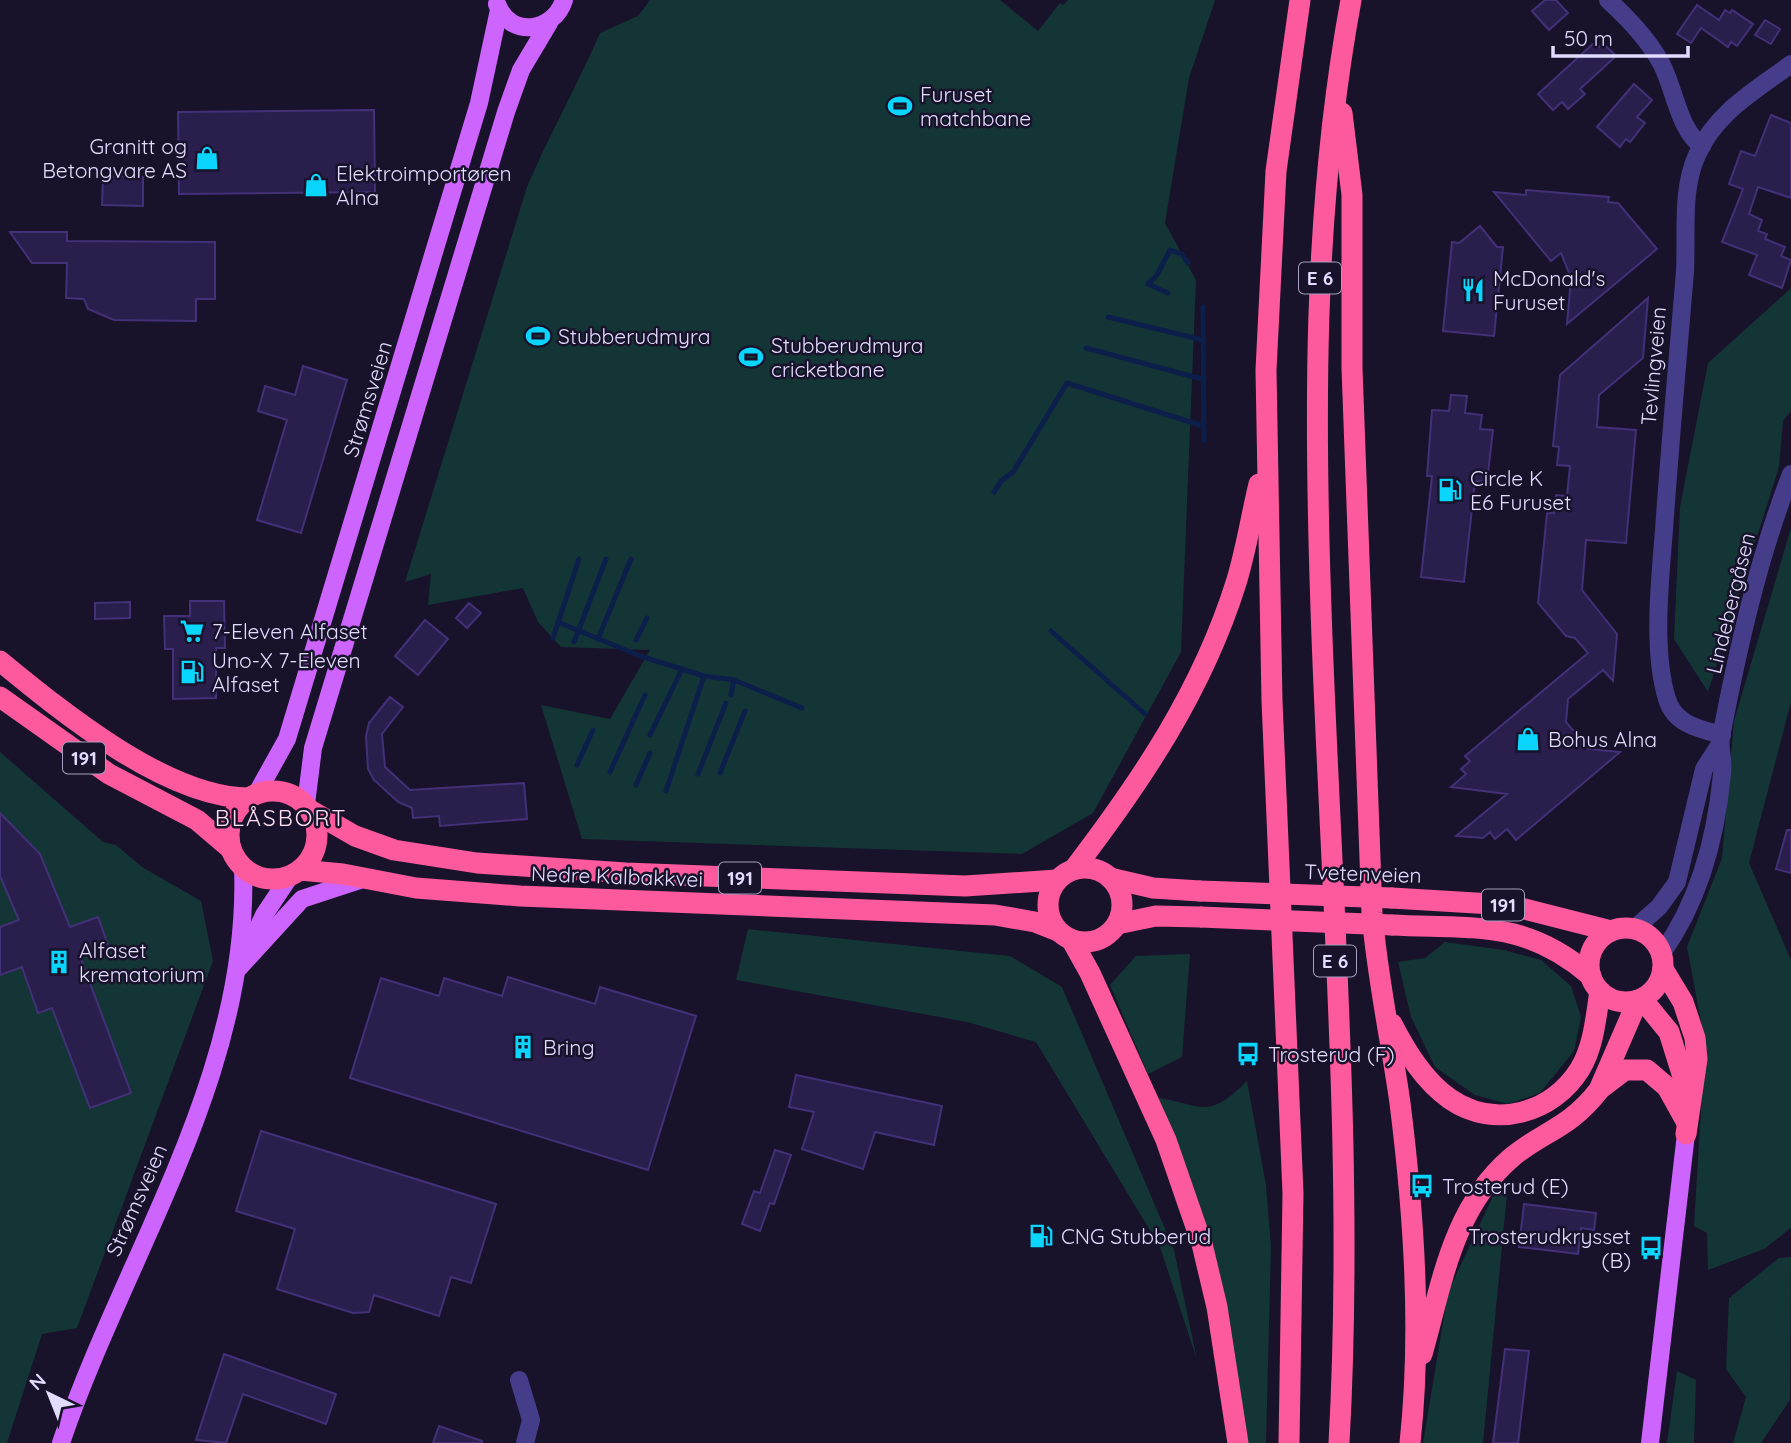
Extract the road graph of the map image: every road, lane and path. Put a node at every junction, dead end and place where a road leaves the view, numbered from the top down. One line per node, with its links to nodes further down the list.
1 (564, 0): 6 (main road)
2 (1300, 0): 10 (highway, E 6)
3 (1351, 0): 8 (highway, E 6)
4 (1608, 0): 9 (street)
5 (495, 4): 6 (main road); 15 (main road, Strømsveien)
6 (549, 23): 16 (main road)
7 (1791, 64): 9 (street, Tevlingveien)
8 (1338, 79): 30 (highway, E 6); 40 (highway, E 6)
9 (1702, 146): 14 (street, Tevlingveien)
10 (1266, 450): 19 (highway); 39 (highway, E 6)
11 (1791, 474): 14 (street, Lindebergåsen)
12 (0, 661): 15 (highway, 191)
13 (0, 696): 17 (highway, 191)
14 (1721, 739): 23 (street, Lindebergåsen); 26 (street, Lindebergåsen)
15 (253, 796): 16 (highway); 17 (highway)
16 (308, 807): 18 (highway); 19 (highway, Nedre Kalbakkvei / 191)
17 (237, 858): 18 (highway); 27 (main road, Strømsveien)
18 (295, 873): 20 (highway, Nedre Kalbakkvei / 191); 27 (main road, Strømsveien)
19 (1066, 874): 21 (highway, 191); 25 (highway)
20 (367, 878): 25 (highway, Nedre Kalbakkvei / 191); 27 (main road, Strømsveien)
21 (1110, 878): 22 (highway); 24 (highway, Tvetenveien / 191, bridge)
22 (1117, 923): 25 (highway, 191); 28 (highway, 191, bridge)
23 (1634, 929): 24 (highway, Tvetenveien / 191); 26 (highway)
24 (1611, 931): 28 (highway)
25 (1064, 935): 38 (highway)
26 (1662, 961): 29 (highway); 32 (highway)
27 (237, 970): 36 (main road, Strømsveien)
28 (1595, 983): 29 (highway, 191); 30 (highway, E 6)
29 (1640, 1000): 31 (highway, E 6); 32 (highway)
30 (1388, 1017): 34 (highway, E 6)
31 (1605, 1081): 33 (highway); 34 (highway, E 6)
32 (1689, 1097): 33 (highway)
33 (1686, 1128): 42 (main road)
34 (1416, 1373): 41 (highway, E 6)
35 (519, 1380): 37 (street)
36 (61, 1443)
37 (524, 1443)
38 (1238, 1443)
39 (1289, 1443)
40 (1339, 1443)
41 (1410, 1443)
42 (1650, 1443)

